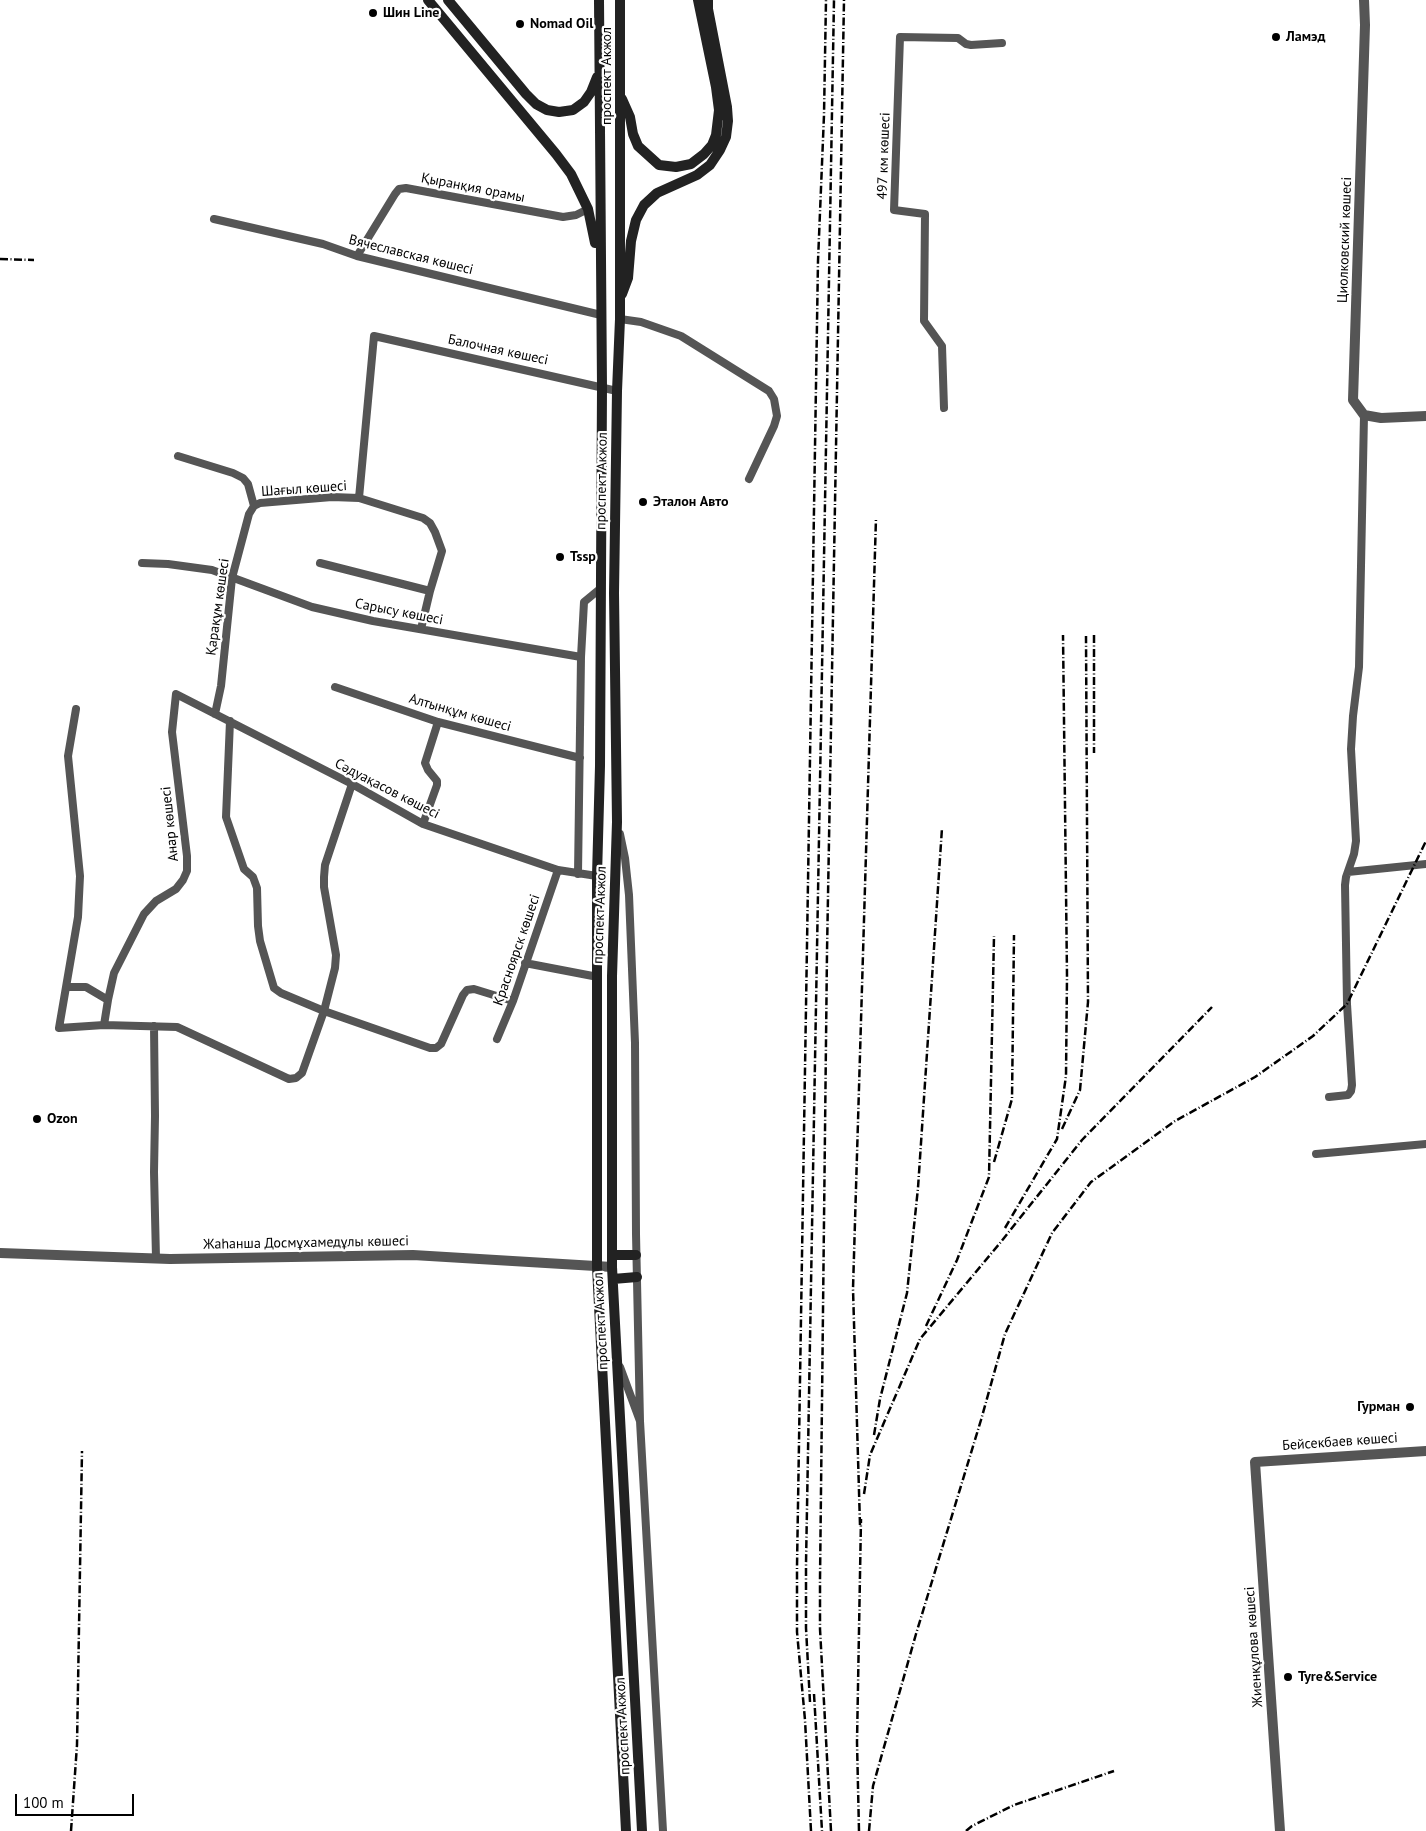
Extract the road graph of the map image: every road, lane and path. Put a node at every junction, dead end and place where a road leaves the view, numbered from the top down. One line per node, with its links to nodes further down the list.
1 (428, 0): 11 (main road)
2 (448, 0): 9 (main road)
3 (599, 0): 9 (main road, проспект Акжол)
4 (620, 0): 10 (main road, проспект Акжол)
5 (698, 0): 10 (main road)
6 (708, 0): 15 (main road)
7 (1364, 0): 21 (street, Циолковский көшесі)
8 (1002, 43): 20 (street, 497 км көшесі)
9 (600, 71): 14 (main road, проспект Акжол)
10 (621, 96): 15 (main road, проспект Акжол)
11 (588, 208): 13 (street, Қыранқия орамы); 14 (main road)
12 (214, 219): 13 (street, Вячеславская көшесі)
13 (357, 256): 16 (street, Вячеславская көшесі)
14 (600, 268): 16 (main road, проспект Акжол)
15 (620, 299): 17 (main road, проспект Акжол)
16 (601, 315): 18 (main road, проспект Акжол)
17 (620, 319): 19 (main road, проспект Акжол); 24 (street)
18 (602, 387): 19 (street, Балочная көшесі); 25 (street, Балочная көшесі); 30 (main road, проспект Акжол)
19 (617, 391): 42 (main road, проспект Акжол)
20 (944, 408)
21 (1364, 415): 22 (street); 46 (street)
22 (1426, 416)
23 (178, 456): 26 (street, Шағыл көшесі)
24 (749, 480)
25 (359, 498): 26 (street, Шағыл көшесі); 31 (street, Шағыл көшесі)
26 (254, 506): 29 (street, Қарақұм көшесі)
27 (142, 563): 29 (street, Сарысу көшесі)
28 (320, 563): 31 (street)
29 (232, 578): 32 (street, Сарысу көшесі); 37 (street, Қарақұм көшесі)
30 (601, 588): 33 (street); 48 (main road, проспект Акжол)
31 (430, 591): 32 (street, Шағыл көшесі)
32 (421, 629): 33 (street, Сарысу көшесі)
33 (581, 657): 40 (street)
34 (335, 687): 39 (street, Алтынқұм көшесі)
35 (176, 694): 37 (street, Сәдуақасов көшесі); 52 (street, Анар көшесі)
36 (76, 709): 51 (street)
37 (214, 714): 38 (street, Сәдуақасов көшесі)
38 (230, 721): 41 (street, Сәдуақасов көшесі); 54 (street)
39 (438, 722): 40 (street, Алтынқұм көшесі); 43 (street)
40 (580, 758): 47 (street)
41 (352, 784): 43 (street, Сәдуақасов көшесі); 54 (street)
42 (617, 822): 62 (main road, проспект Акжол); 63 (street)
43 (423, 824): 45 (street, Сәдуақасов көшесі)
44 (1426, 864): 46 (street)
45 (558, 870): 47 (street, Сәдуақасов көшесі); 49 (street, Красноярск көшесі)
46 (1348, 872): 58 (street)
47 (578, 874): 48 (street, Сәдуақасов көшесі)
48 (597, 876): 50 (main road, проспект Акжол)
49 (525, 963): 50 (street); 53 (street, Красноярск көшесі)
50 (598, 977): 65 (main road, проспект Акжол)
51 (66, 987): 52 (street); 55 (street)
52 (108, 1000): 55 (street, Анар көшесі)
53 (513, 1001): 54 (street); 57 (street, Красноярск көшесі)
54 (324, 1011): 56 (street)
55 (104, 1025): 56 (street)
56 (154, 1026): 64 (street)
57 (498, 1039)
58 (1329, 1097)
59 (1426, 1144): 60 (street)
60 (1316, 1154)
61 (0, 1252): 64 (street, Жаһанша Досмұхамедұлы көшесі)
62 (612, 1255): 63 (main road); 66 (main road, проспект Акжол)
63 (636, 1255): 67 (street)
64 (156, 1258): 65 (street, Жаһанша Досмұхамедұлы көшесі)
65 (597, 1266): 66 (street, Жаһанша Досмұхамедұлы көшесі); 74 (main road, проспект Акжол)
66 (612, 1267): 68 (main road, проспект Акжол)
67 (637, 1277): 68 (main road); 70 (street)
68 (613, 1279): 69 (main road, проспект Акжол)
69 (616, 1358): 70 (street); 73 (main road, проспект Акжол)
70 (640, 1421): 77 (street)
71 (1426, 1451): 72 (street, Бейсекбаев көшесі)
72 (1255, 1462): 78 (street, Жиенқұлова көшесі)
73 (638, 1740): 74 (main road); 76 (main road, проспект Акжол)
74 (621, 1742): 75 (main road, проспект Акжол)
75 (626, 1831)
76 (642, 1831)
77 (663, 1831)
78 (1280, 1831)

